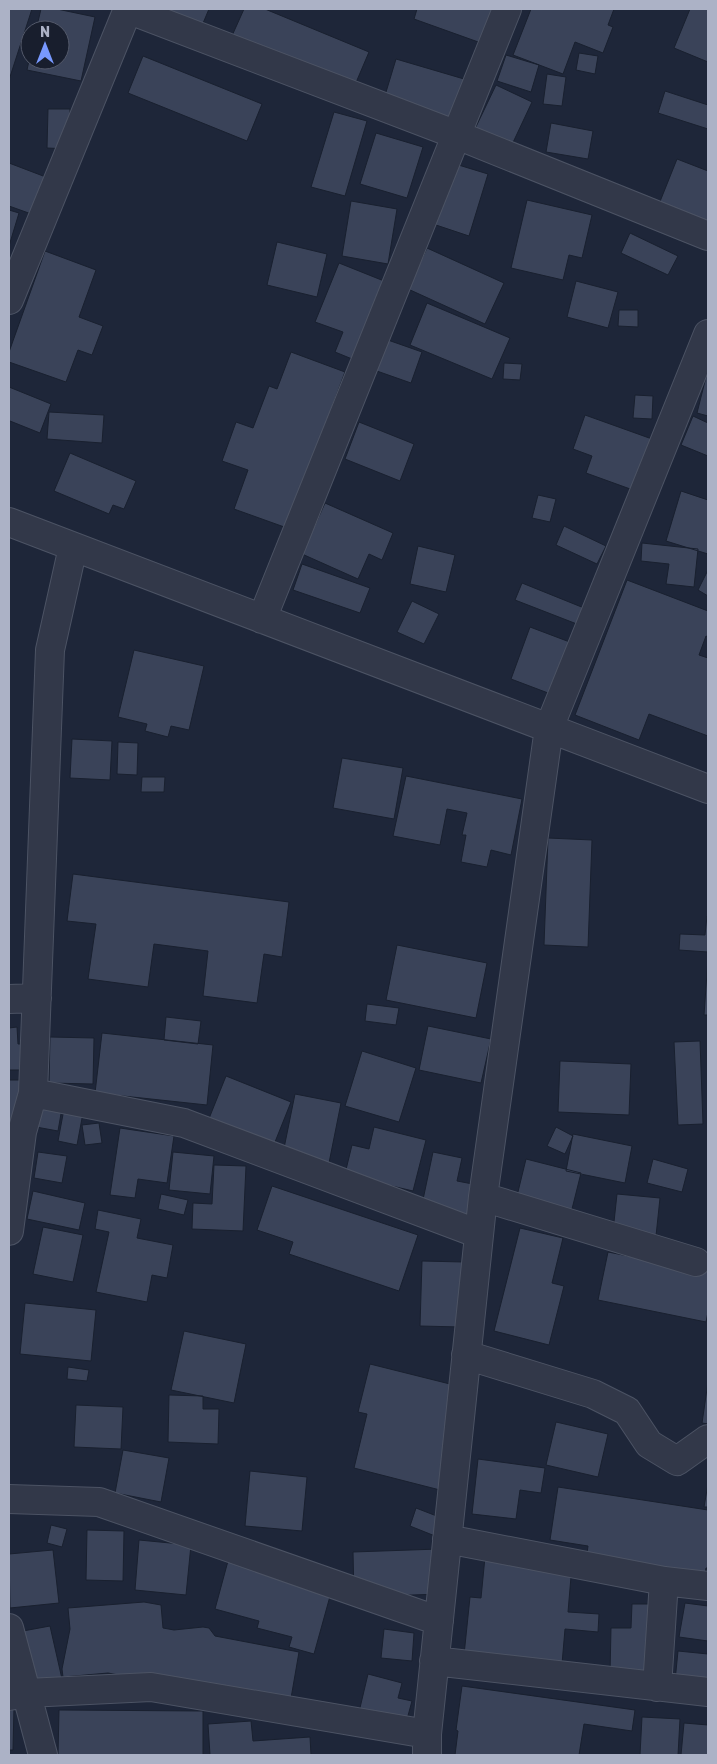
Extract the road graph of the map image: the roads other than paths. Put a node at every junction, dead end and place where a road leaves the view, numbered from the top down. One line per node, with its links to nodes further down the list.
1 (128, 9): 3 (street); 5 (street)
2 (507, 9): 3 (street)
3 (457, 134): 4 (street); 9 (street)
4 (708, 236)
5 (9, 300)
6 (708, 334): 10 (street)
7 (9, 522): 8 (street)
8 (73, 547): 9 (street); 13 (street)
9 (262, 619): 10 (street)
10 (549, 728): 11 (street); 16 (street)
11 (708, 789)
12 (9, 998): 13 (street)
13 (37, 998): 14 (street)
14 (33, 1093): 15 (street); 18 (street)
15 (15, 1132): 17 (street)
16 (483, 1197): 18 (street); 19 (street)
17 (9, 1231)
18 (479, 1234): 20 (street)
19 (696, 1262)
20 (466, 1356): 21 (street); 23 (street)
21 (708, 1438)
22 (9, 1499): 26 (street)
23 (447, 1539): 24 (street); 26 (street)
24 (664, 1580): 25 (street); 29 (street)
25 (708, 1586)
26 (439, 1621): 28 (street)
27 (9, 1628): 31 (street)
28 (434, 1661): 29 (street); 32 (street)
29 (657, 1686): 30 (street)
30 (708, 1692)
31 (18, 1695): 32 (street); 33 (street)
32 (427, 1745)
33 (43, 1755)

